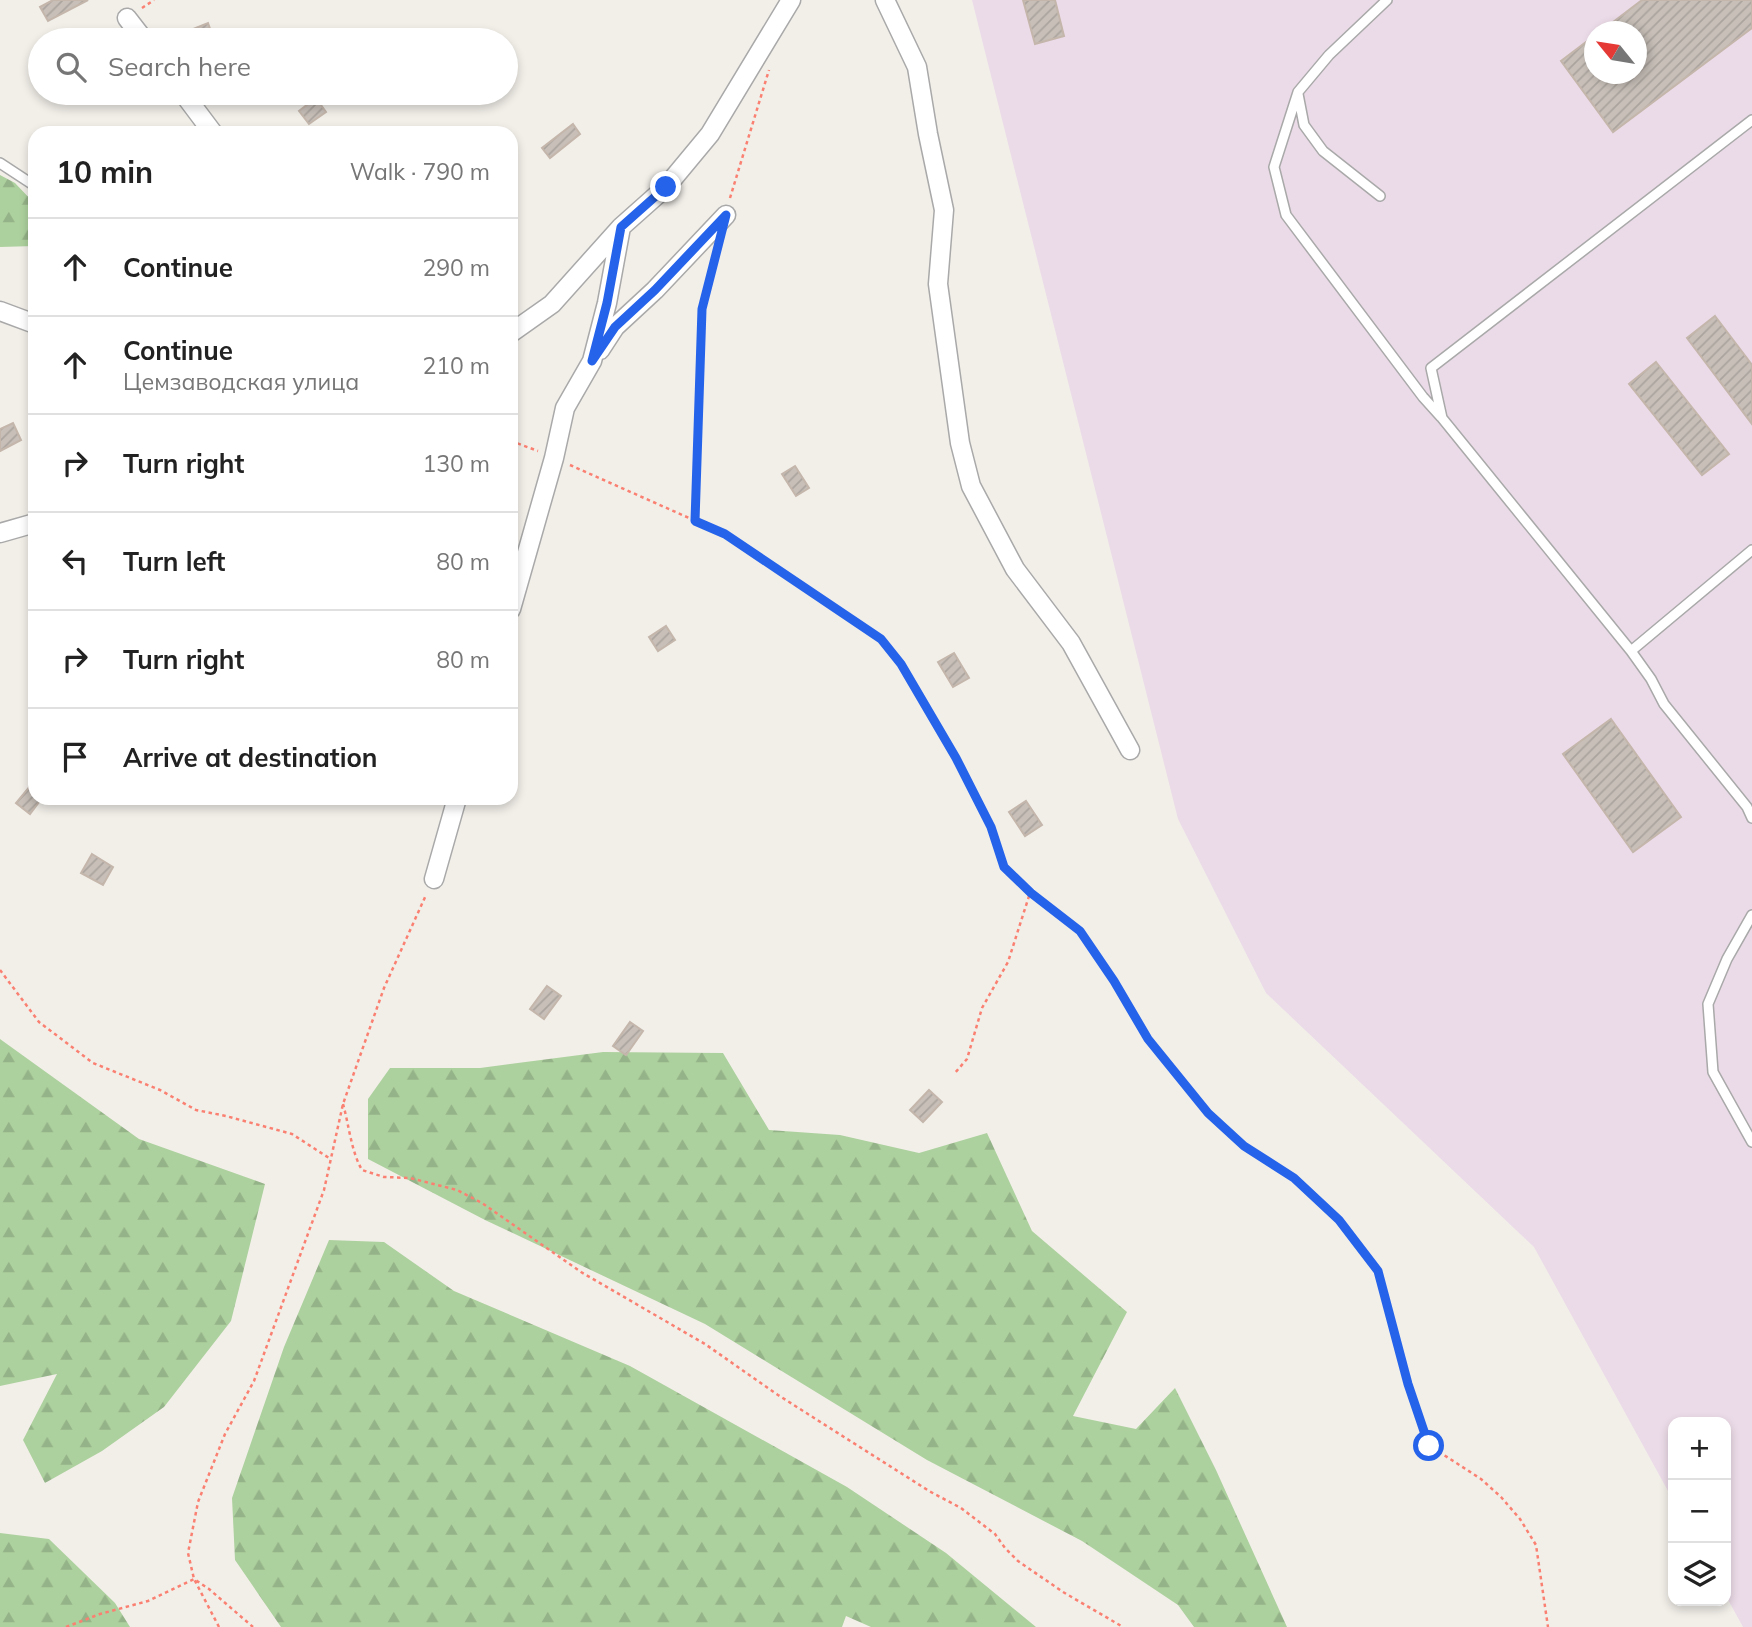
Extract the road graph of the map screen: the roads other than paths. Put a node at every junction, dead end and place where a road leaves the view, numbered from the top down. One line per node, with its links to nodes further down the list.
1 (791, 0): 14 (street)
2 (885, 0): 25 (street)
3 (1387, 0): 6 (lane)
4 (127, 18): 5 (street)
5 (135, 28)
6 (1298, 92): 12 (lane); 19 (lane)
7 (192, 105): 9 (street)
8 (1752, 120): 19 (lane)
9 (208, 126)
10 (0, 163): 11 (lane)
11 (28, 181)
12 (1380, 197)
13 (726, 215): 18 (street)
14 (621, 227): 17 (street); 18 (street)
15 (0, 311): 16 (street)
16 (28, 321)
17 (518, 328)
18 (592, 361): 23 (street)
19 (1442, 418): 24 (lane)
20 (28, 525): 21 (street)
21 (0, 533)
22 (1752, 550): 24 (lane)
23 (518, 584)
24 (1630, 651): 27 (lane)
25 (1130, 750)
26 (455, 805): 28 (street)
27 (1752, 818)
28 (433, 879)
29 (1752, 915): 30 (lane)
30 (1752, 1142)

